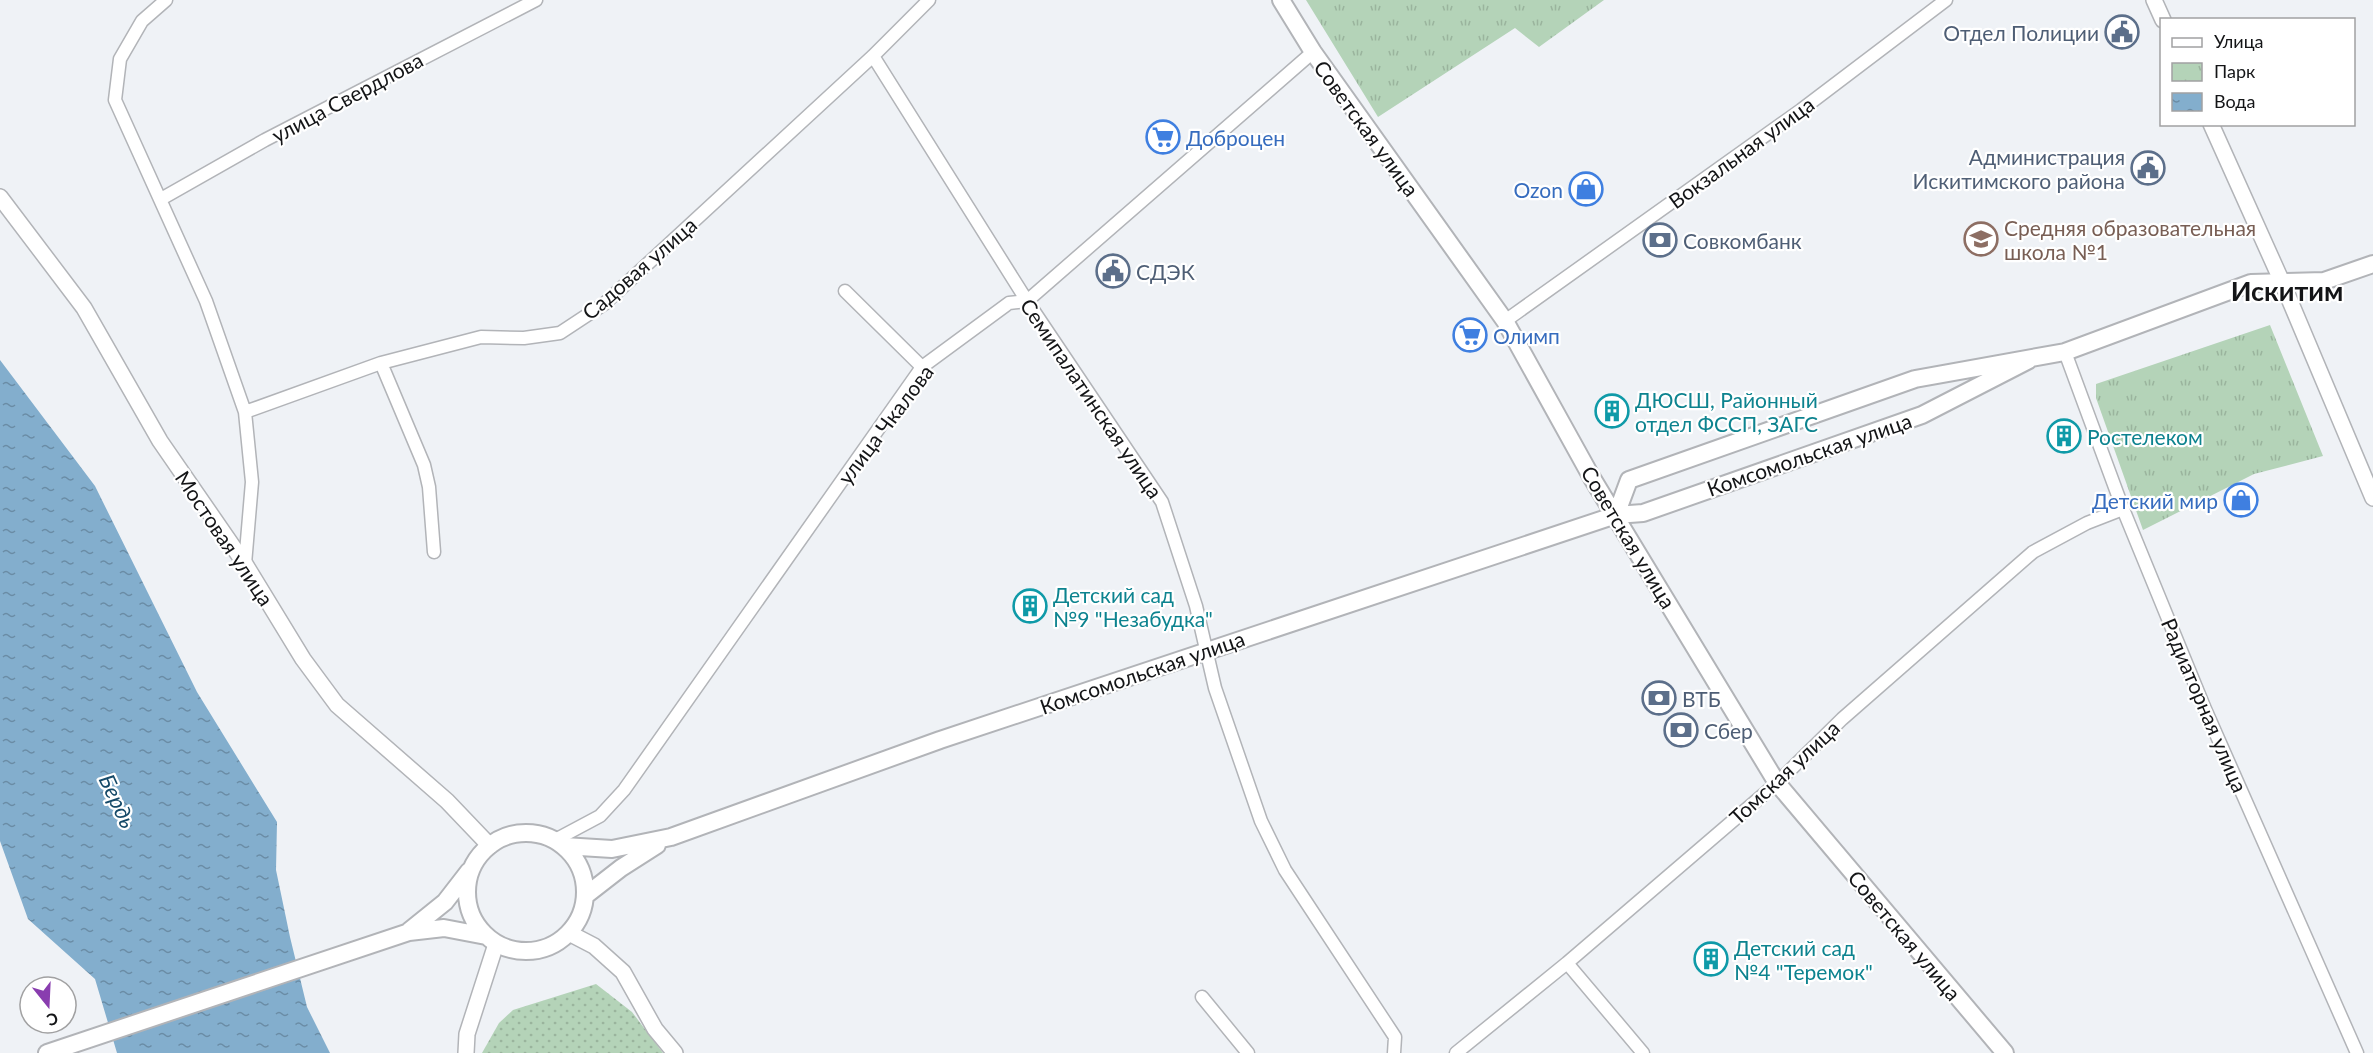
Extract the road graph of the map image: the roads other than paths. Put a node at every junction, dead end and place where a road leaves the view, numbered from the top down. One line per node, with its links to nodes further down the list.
1 (166, 0): 12 (street)
2 (536, 0): 12 (street, улица Свердлова)
3 (928, 0): 9 (street, Садовая улица)
4 (1281, 0): 8 (main road, Советская улица)
5 (1946, 0): 17 (street, Вокзальная улица)
6 (2154, 0): 7 (street)
7 (2162, 18)
8 (1313, 52): 16 (street, улица Чкалова); 17 (main road, Советская улица)
9 (873, 56): 16 (street, Семипалатинская улица); 20 (street, Садовая улица)
10 (2212, 126): 14 (street)
11 (0, 196): 27 (street, Мостовая улица)
12 (161, 199): 22 (street)
13 (2373, 264): 14 (main road, Комсомольская улица)
14 (2282, 282): 18 (main road, Комсомольская улица); 23 (street)
15 (845, 291): 21 (street)
16 (1027, 301): 21 (street, улица Чкалова); 28 (street, Семипалатинская улица)
17 (1505, 321): 25 (main road, Советская улица)
18 (2065, 352): 19 (main road, Комсомольская улица); 24 (street, Радиаторная улица)
19 (2029, 360): 25 (main road, Комсомольская улица); 25 (main road, Комсомольская улица)
20 (381, 363): 22 (street, Садовая улица); 26 (street)
21 (922, 367): 31 (street, улица Чкалова)
22 (245, 412): 27 (street)
23 (2373, 498)
24 (2123, 509): 29 (street, Томская улица); 48 (street, Радиаторная улица)
25 (1616, 515): 28 (main road, Комсомольская улица); 29 (main road, Советская улица)
26 (434, 552)
27 (245, 564): 32 (street, Мостовая улица)
28 (1207, 650): 30 (main road, Комсомольская улица); 44 (street, Семипалатинская улица)
29 (1777, 783): 38 (street, Томская улица); 47 (main road, Советская улица)
30 (670, 837): 31 (main road, Комсомольская улица); 34 (main road, Комсомольская улица)
31 (559, 843): 32 (main road); 34 (main road)
32 (490, 846): 33 (main road)
33 (474, 863): 35 (main road); 37 (main road)
34 (585, 896): 36 (main road)
35 (409, 932): 37 (main road); 40 (main road)
36 (569, 933): 37 (main road); 42 (street)
37 (491, 940): 41 (street)
38 (1567, 963): 45 (street, Томская улица); 46 (street)
39 (1202, 997): 43 (street)
40 (47, 1053)
41 (466, 1053)
42 (675, 1053)
43 (1248, 1053)
44 (1394, 1053)
45 (1456, 1053)
46 (1643, 1053)
47 (2005, 1053)
48 (2357, 1053)

